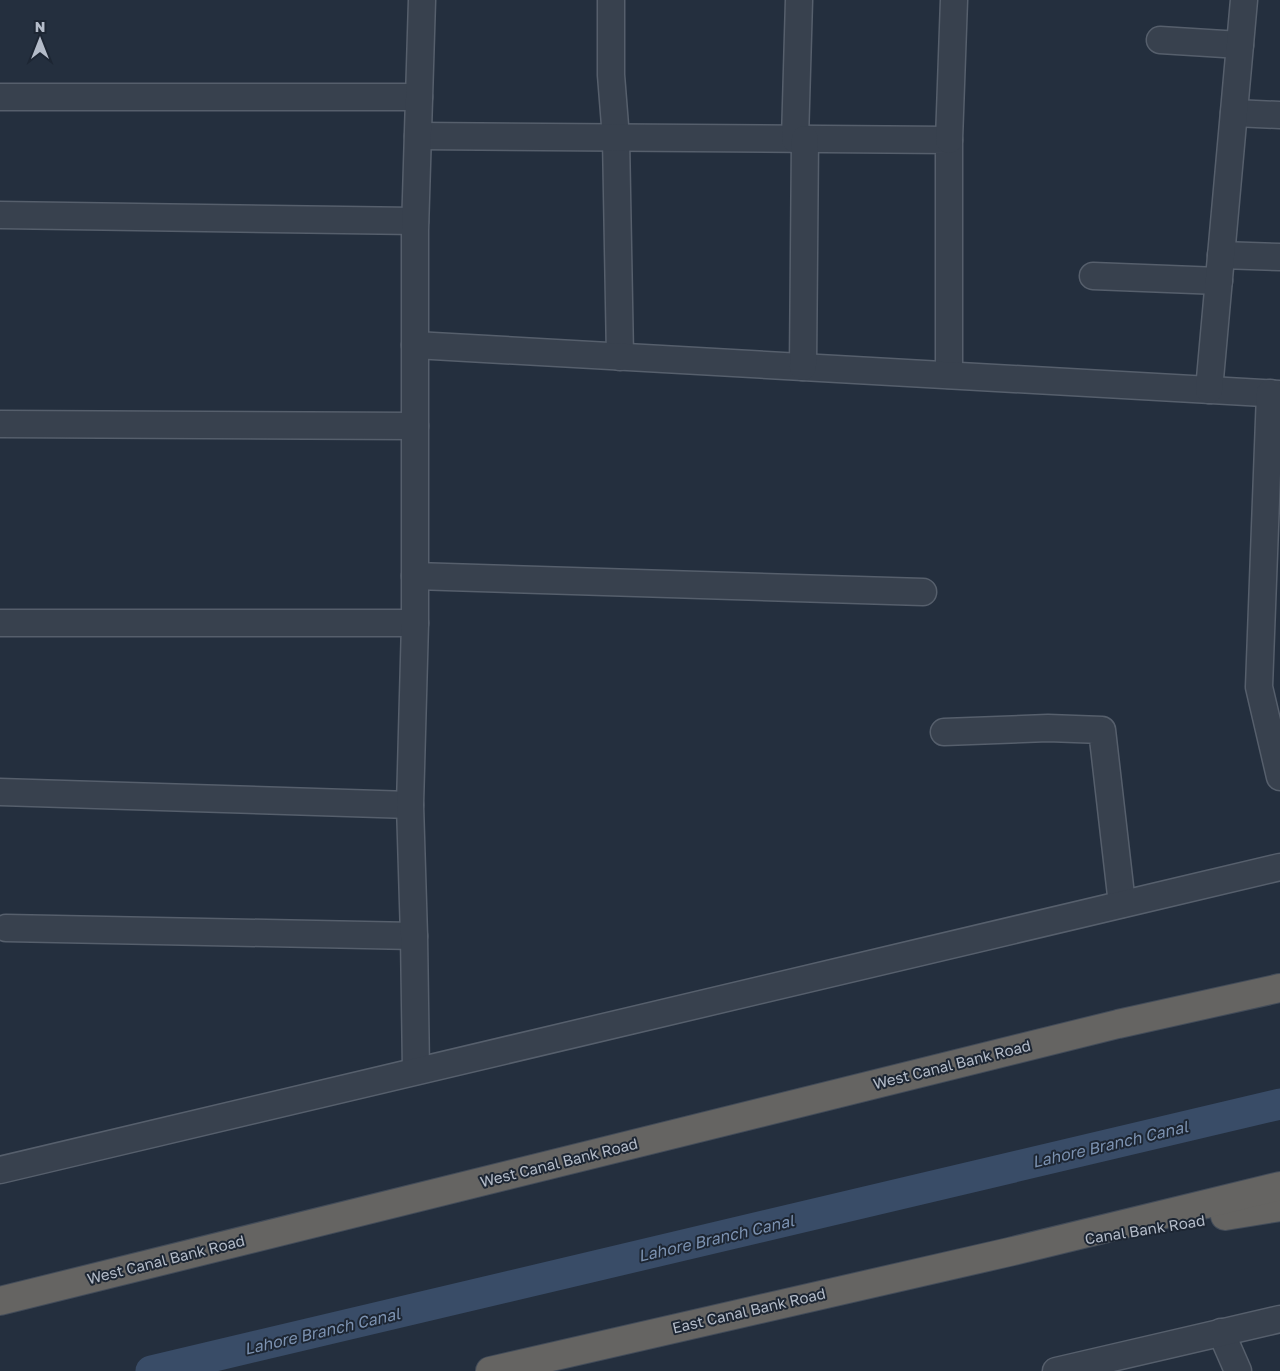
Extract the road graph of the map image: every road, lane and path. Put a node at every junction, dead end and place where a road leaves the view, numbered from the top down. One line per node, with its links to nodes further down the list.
1 (422, 0): 9 (street)
2 (611, 0): 13 (street)
3 (799, 0): 14 (street)
4 (954, 0): 15 (street)
5 (1244, 0): 7 (street)
6 (1160, 40): 7 (street)
7 (1240, 44): 10 (street)
8 (0, 97): 9 (street)
9 (419, 97): 12 (street)
10 (1234, 113): 11 (street); 18 (street)
11 (1280, 115)
12 (418, 136): 13 (street); 17 (street)
13 (616, 138): 14 (street); 23 (street)
14 (800, 139): 15 (street); 24 (street)
15 (948, 140): 25 (street)
16 (0, 215): 17 (street)
17 (415, 221): 22 (street)
18 (1221, 256): 19 (street); 21 (street)
19 (1280, 258)
20 (1093, 276): 21 (street)
21 (1219, 281): 26 (street)
22 (415, 345): 23 (street); 29 (street)
23 (620, 357): 24 (street)
24 (803, 367): 25 (street)
25 (949, 375): 26 (street)
26 (1209, 390): 27 (street)
27 (1275, 394): 35 (street)
28 (0, 424): 29 (street)
29 (415, 426): 30 (street)
30 (415, 576): 31 (street); 33 (street)
31 (923, 592)
32 (0, 623): 33 (street)
33 (415, 623): 37 (street)
34 (944, 732): 39 (street)
35 (1280, 777)
36 (0, 792): 37 (street)
37 (410, 805): 41 (street)
38 (1280, 867): 39 (street)
39 (1122, 904): 45 (street)
40 (6, 928): 41 (street)
41 (414, 936): 45 (street)
42 (1280, 973): 44 (highway)
43 (1280, 988): 44 (highway)
44 (1118, 1024): 50 (highway, West Canal Bank Road)
45 (416, 1071): 46 (street)
46 (0, 1170)
47 (1280, 1186): 49 (highway)
48 (1280, 1208): 49 (highway, Canal Bank Road)
49 (1009, 1252): 53 (highway, East Canal Bank Road)
50 (0, 1301)
51 (1280, 1319): 52 (street)
52 (1221, 1332): 54 (street); 55 (street)
53 (490, 1371)
54 (1056, 1371)
55 (1238, 1371)

